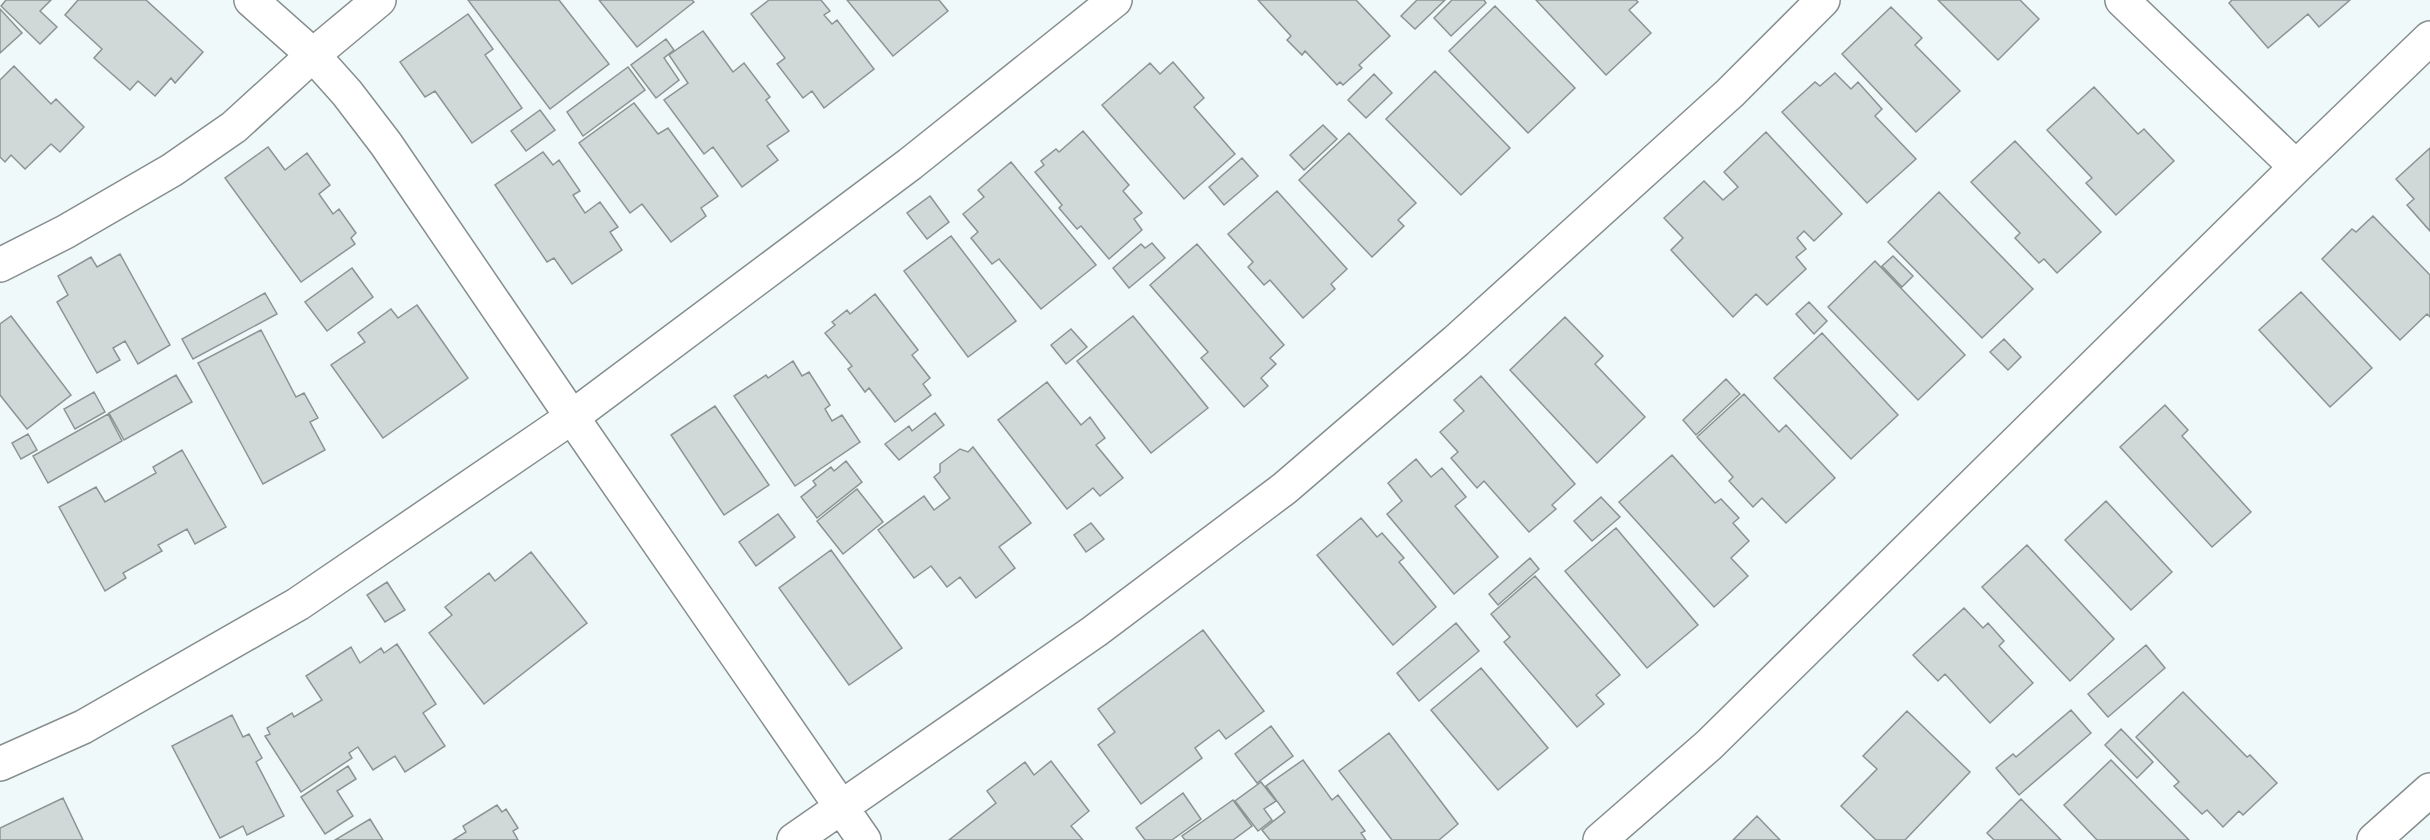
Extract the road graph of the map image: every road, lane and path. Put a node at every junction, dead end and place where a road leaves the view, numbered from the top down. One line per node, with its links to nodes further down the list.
1 (251, 0): 7 (street)
2 (379, 0): 7 (street)
3 (1115, 0): 10 (street)
4 (1823, 0): 13 (street)
5 (2122, 0): 8 (street)
6 (2430, 38): 8 (street)
7 (313, 55): 9 (street); 10 (street)
8 (2296, 167): 16 (street)
9 (0, 265)
10 (572, 417): 11 (street); 13 (street)
11 (0, 764)
12 (2430, 790): 17 (street)
13 (841, 806): 14 (street); 15 (street)
14 (794, 840)
15 (864, 840)
16 (1600, 840)
17 (2374, 840)

